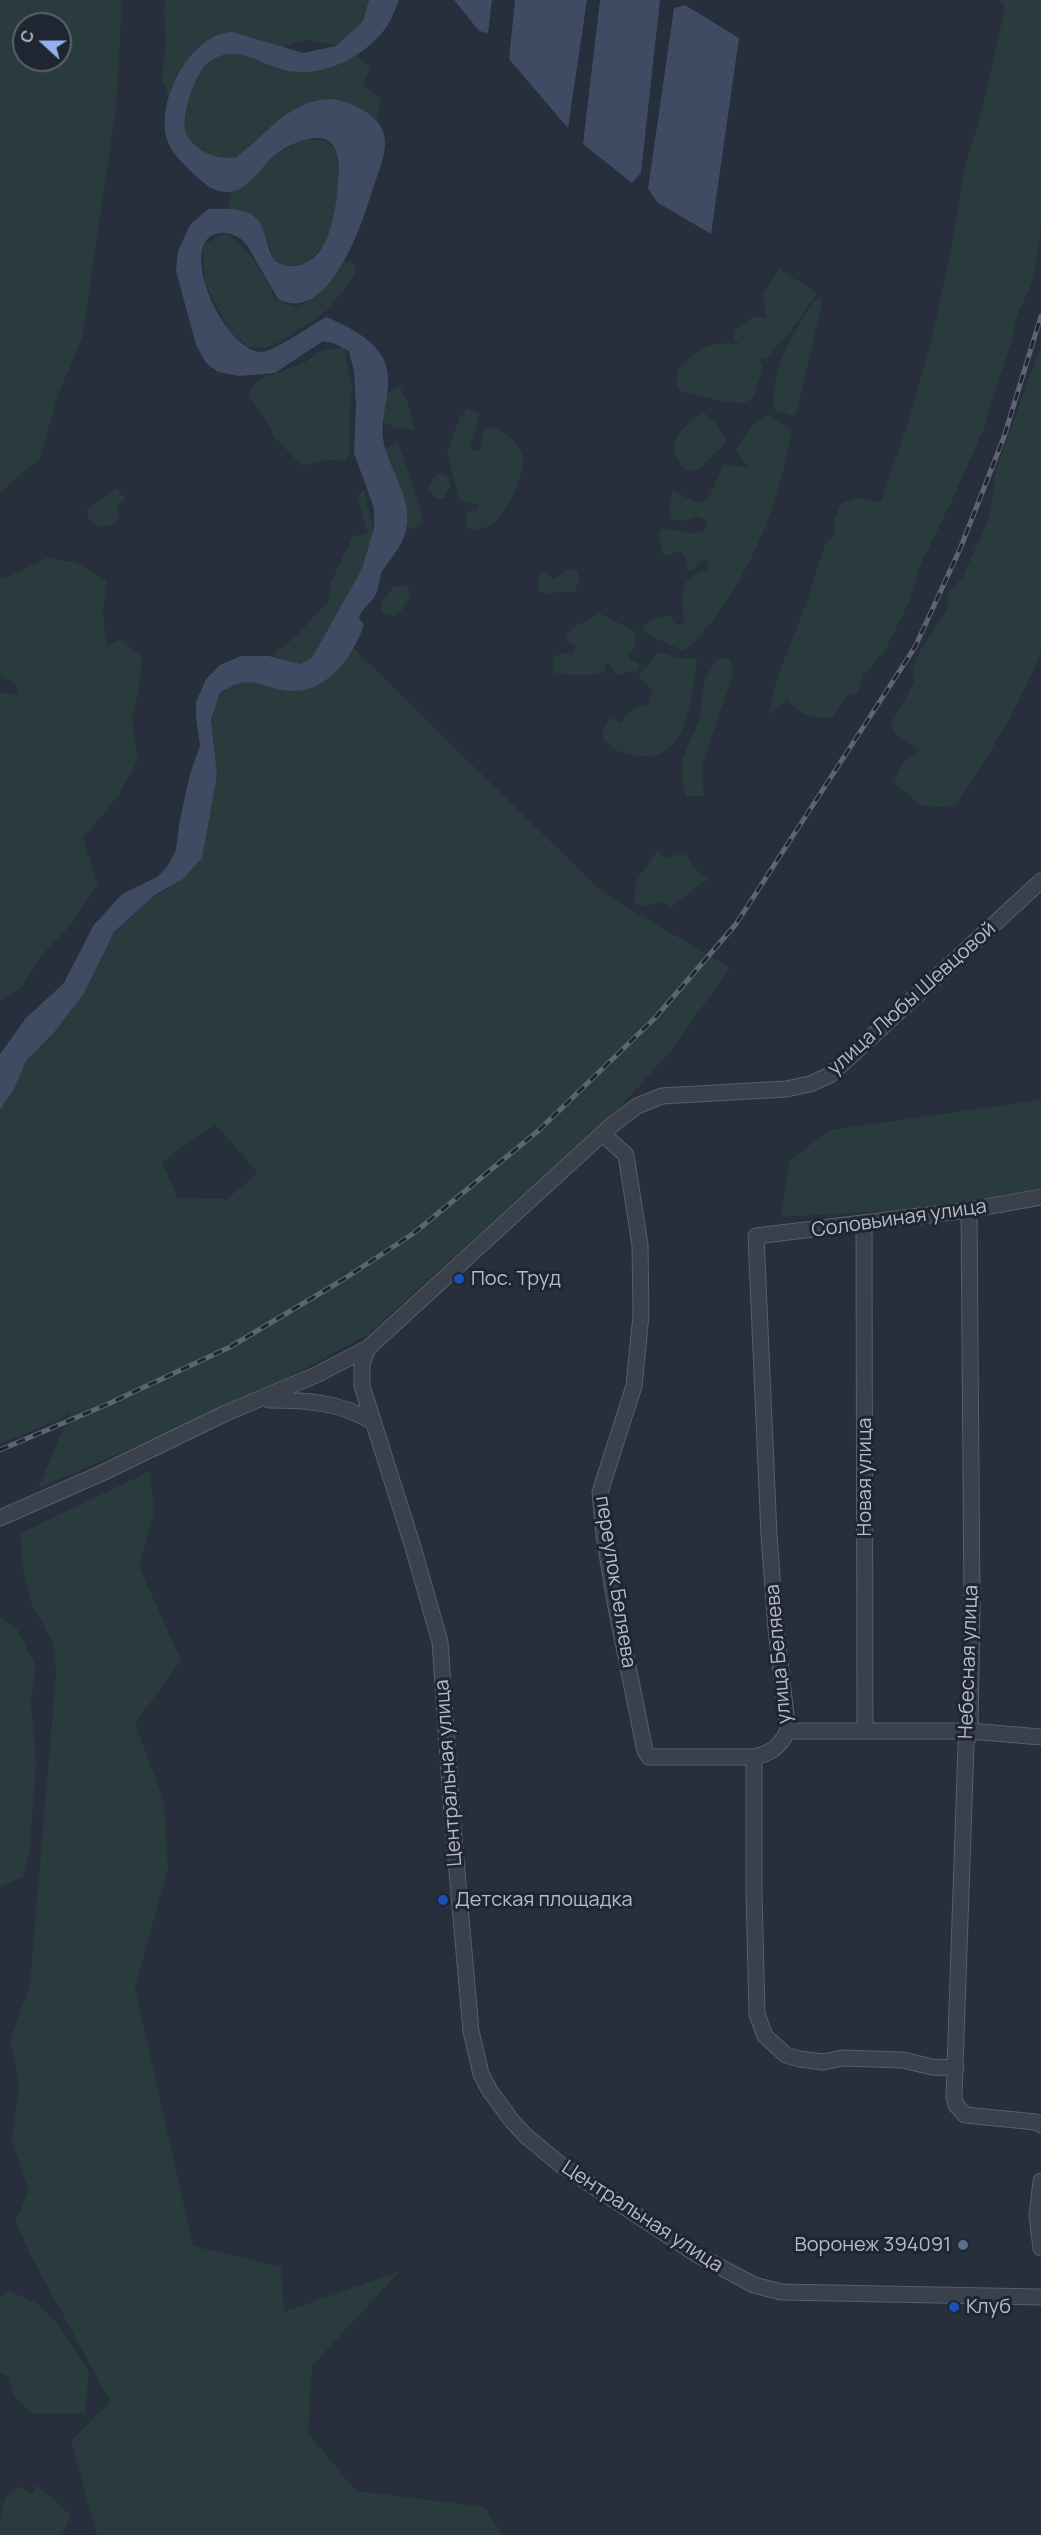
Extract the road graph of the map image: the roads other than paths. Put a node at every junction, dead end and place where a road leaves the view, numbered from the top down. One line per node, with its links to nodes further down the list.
1 (1041, 881): 2 (street, улица Любы Шевцовой)
2 (603, 1134): 7 (street, улица Любы Шевцовой); 15 (street, переулок Беляева)
3 (1041, 1197): 4 (street, Соловьиная улица)
4 (969, 1210): 5 (street, Соловьиная улица); 13 (street, Небесная улица)
5 (864, 1225): 6 (street, Соловьиная улица); 11 (street, Новая улица)
6 (756, 1236): 12 (street, улица Беляева)
7 (368, 1348): 8 (street, улица Любы Шевцовой); 9 (street, Центральная улица)
8 (262, 1400): 9 (street); 10 (street)
9 (373, 1422): 20 (street, Центральная улица)
10 (0, 1518)
11 (865, 1730): 12 (street); 13 (street)
12 (788, 1731): 15 (street, улица Беляева)
13 (970, 1731): 14 (street); 16 (street, Небесная улица)
14 (1041, 1737)
15 (754, 1757): 16 (street)
16 (956, 2067): 17 (street, Небесная улица)
17 (1041, 2125)
18 (1041, 2181): 19 (street)
19 (1041, 2248)
20 (1041, 2297)

